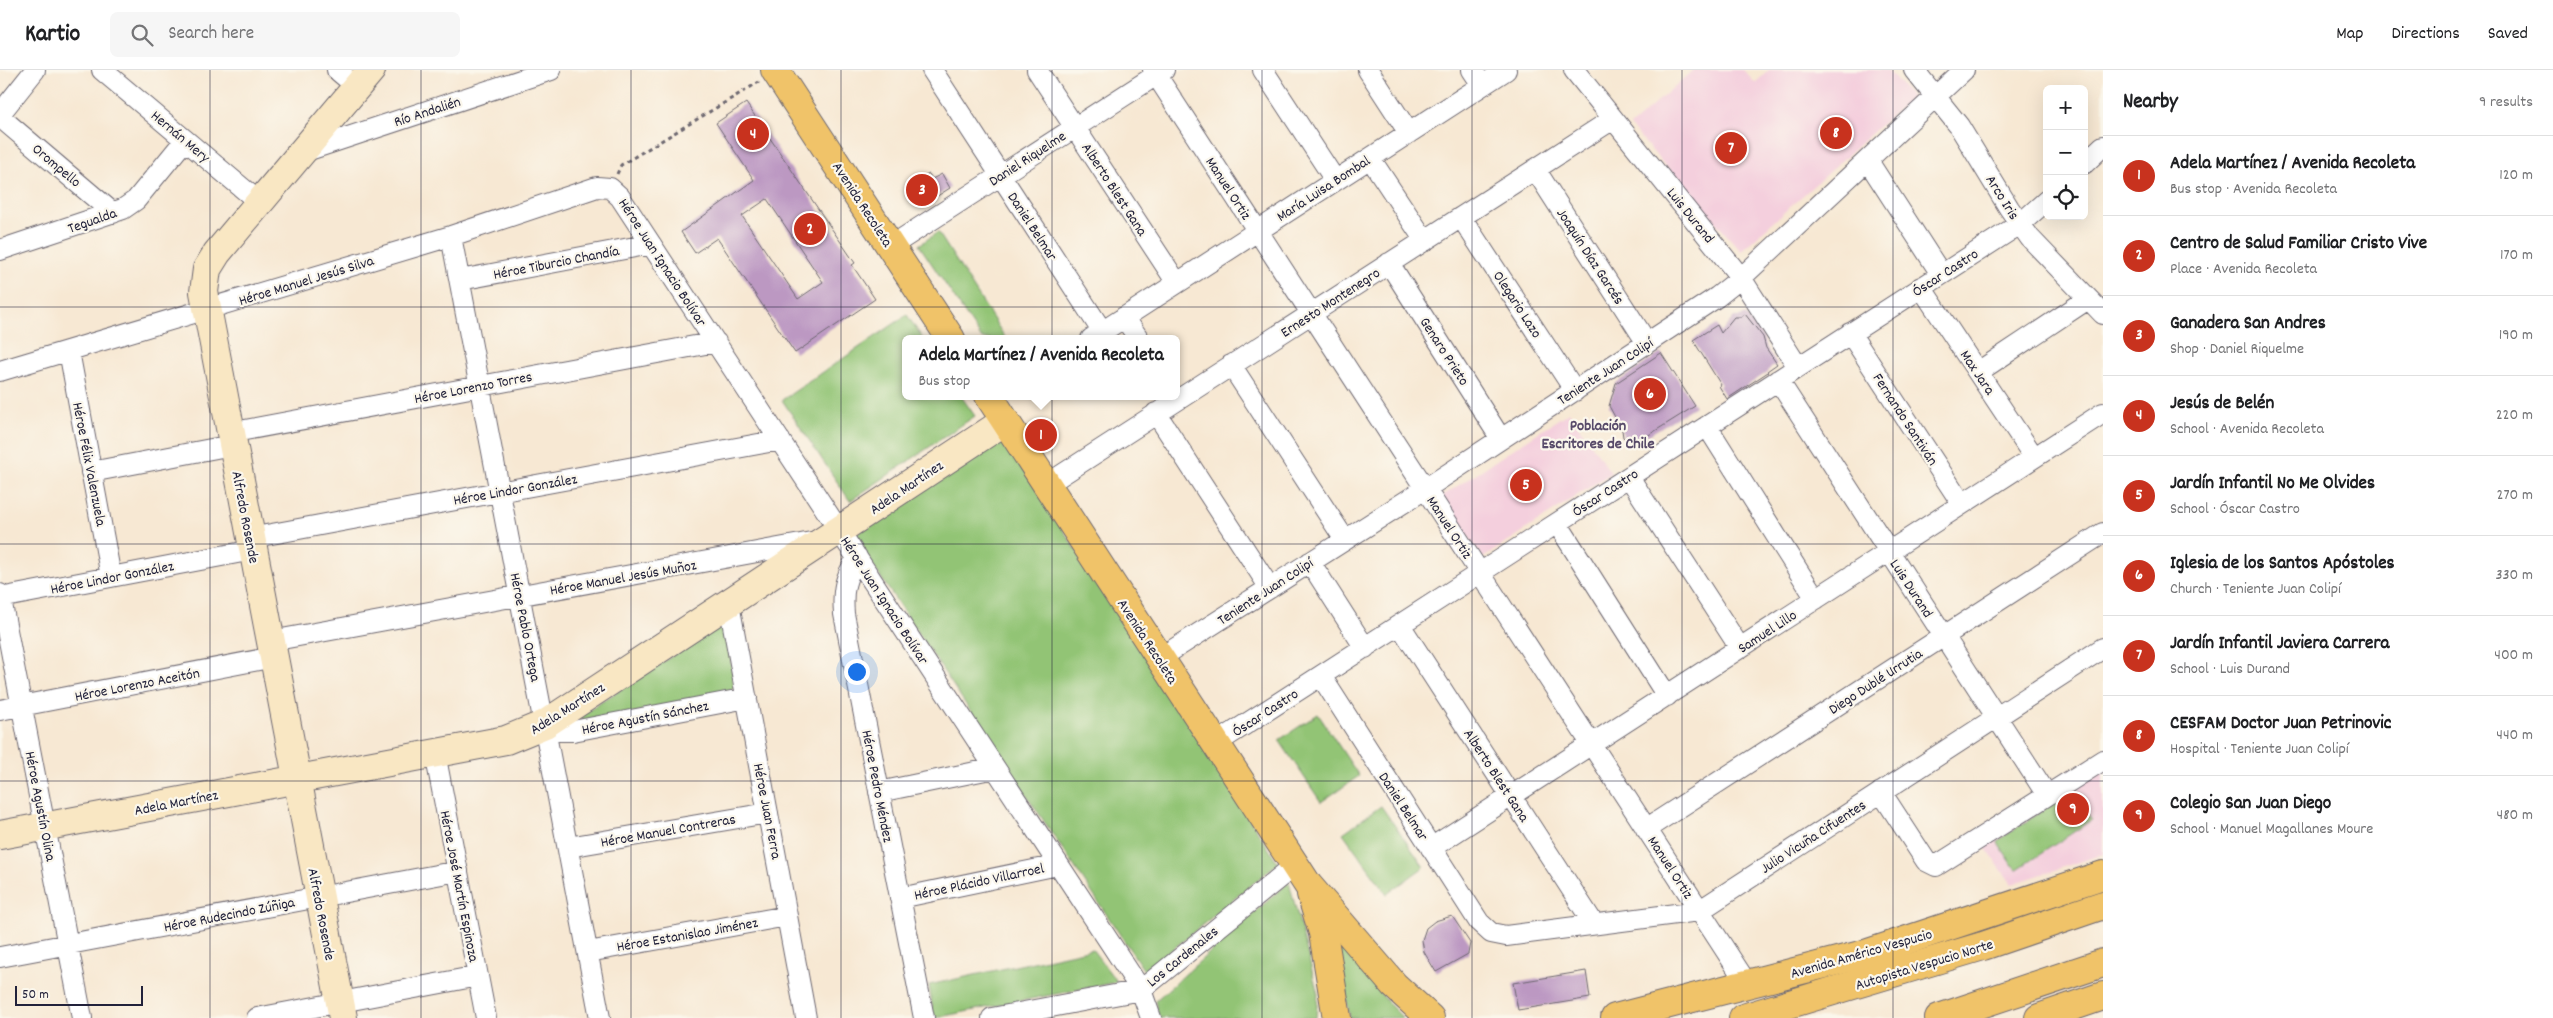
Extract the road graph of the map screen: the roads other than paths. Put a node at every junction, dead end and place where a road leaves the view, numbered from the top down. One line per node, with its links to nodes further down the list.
1 (36, 70): 17 (street)
2 (102, 70): 21 (street, Hernán Mery)
3 (551, 70): 23 (street, Río Andalién)
4 (932, 70): 28 (street, Daniel Belmar)
5 (1037, 70): 19 (street, Alberto Blest Gana)
6 (1264, 70): 29 (street)
7 (1368, 70): 20 (street)
8 (1506, 70): 15 (street, María Luisa Bombal)
9 (1574, 70): 18 (street, Luis Durand)
10 (1914, 70): 16 (street, Arco Iris)
11 (1964, 70): 16 (street, Teniente Juan Colipí)
12 (775, 71): 40 (main road, Avenida Recoleta)
13 (1157, 72): 19 (street, Daniel Riquelme); 36 (street, Manuel Ortiz)
14 (355, 76): 23 (street, Alfredo Rosende)
15 (1477, 78): 20 (street, María Luisa Bombal)
16 (1938, 97): 26 (street, Teniente Juan Colipí); 35 (street, Arco Iris)
17 (0, 115): 33 (street, Orompello)
18 (1613, 119): 27 (street, Ernesto Montenegro); 44 (street, Luis Durand)
19 (1075, 127): 28 (street, Daniel Riquelme); 46 (street, Alberto Blest Gana)
20 (1408, 133): 24 (street, María Luisa Bombal)
21 (185, 140): 31 (street, Hernán Mery); 33 (street, Tegualda)
22 (2103, 146): 25 (street)
23 (303, 152): 31 (street, Alfredo Rosende)
24 (1370, 158): 29 (street, María Luisa Bombal); 38 (street)
25 (2088, 160)
26 (1868, 161): 43 (street); 44 (street, Teniente Juan Colipí)
27 (1534, 169): 34 (street, Ernesto Montenegro); 58 (street, Joaquín Díaz Garcés)
28 (1001, 175): 40 (street, Daniel Riquelme); 55 (street, Daniel Belmar)
29 (1335, 180): 36 (street, María Luisa Bombal)
30 (610, 188): 37 (street, Héroe Manuel Jesús Silva); 39 (street, Héroe Juan Ignacio Bolívar)
31 (259, 202): 49 (street, Alfredo Rosende)
32 (2043, 204): 35 (street, Óscar Castro)
33 (113, 213): 41 (street, Tegualda)
34 (1461, 217): 38 (street, Ernesto Montenegro); 66 (street, Olegario Lazo)
35 (2020, 224): 43 (street, Óscar Castro); 48 (street, Arco Iris)
36 (1257, 231): 46 (street, María Luisa Bombal); 50 (street, Manuel Ortiz)
37 (451, 236): 45 (street, Héroe Pablo Ortega); 49 (street, Héroe Manuel Jesús Silva)
38 (1425, 240): 42 (street, Ernesto Montenegro)
39 (651, 244): 45 (street, Héroe Tiburcio Chandía); 57 (street, Héroe Juan Ignacio Bolívar)
40 (891, 246): 54 (main road, Avenida Recoleta)
41 (0, 250)
42 (1389, 263): 50 (street, Ernesto Montenegro); 74 (street, Genaro Prieto)
43 (1941, 274): 47 (street, Óscar Castro)
44 (1741, 278): 58 (street, Teniente Juan Colipí); 61 (street, Luis Durand)
45 (460, 280): 65 (street, Héroe Pablo Ortega)
46 (1177, 283): 52 (street, María Luisa Bombal)
47 (1921, 287): 53 (street, Óscar Castro); 63 (street, Max Jara)
48 (2088, 299): 51 (street, Arco Iris); 63 (street)
49 (206, 311): 59 (street, Héroe Manuel Jesús Silva); 73 (street, Alfredo Rosende)
50 (1311, 314): 60 (street, Ernesto Montenegro); 80 (street, Manuel Ortiz)
51 (2103, 314)
52 (1124, 317): 55 (street, María Luisa Bombal); 56 (street)
53 (1850, 333): 61 (street, Óscar Castro); 82 (street, Fernando Santiván)
54 (948, 335)
55 (1096, 335)
56 (1136, 335)
57 (716, 342): 65 (street, Héroe Lorenzo Torres); 75 (street, Héroe Juan Ignacio Bolívar)
58 (1647, 343): 66 (street, Teniente Juan Colipí)
59 (69, 351): 62 (street, Héroe Manuel Jesús Silva); 77 (street, Héroe Félix Valenzuela)
60 (1231, 365): 67 (street, Ernesto Montenegro); 86 (street)
61 (1798, 367): 64 (street, Óscar Castro)
62 (0, 371)
63 (1978, 372): 76 (street, Max Jara)
64 (1778, 380): 72 (street, Óscar Castro); 88 (street, Luis Durand)
65 (480, 386): 73 (street, Héroe Lorenzo Torres); 81 (street, Héroe Pablo Ortega)
66 (1575, 391): 74 (street, Teniente Juan Colipí)
67 (1180, 395)
68 (1173, 400): 71 (street, Ernesto Montenegro)
69 (997, 404): 79 (main road, Avenida Recoleta); 85 (street, Adela Martínez)
70 (2103, 413): 76 (street, Samuel Lillo)
71 (1156, 414): 79 (street, Ernesto Montenegro); 93 (street)
72 (1707, 426): 78 (street, Óscar Castro); 96 (street)
73 (230, 439): 77 (street, Héroe Lorenzo Torres); 87 (street, Alfredo Rosende)
74 (1502, 439): 80 (street, Teniente Juan Colipí)
75 (780, 440): 81 (street, Héroe Lindor González); 85 (street, Héroe Juan Ignacio Bolívar)
76 (2034, 457): 82 (street, Samuel Lillo)
77 (91, 472): 92 (street, Héroe Félix Valenzuela)
78 (1629, 477): 83 (street, Óscar Castro); 101 (street)
79 (1046, 485): 104 (main road, Avenida Recoleta)
80 (1425, 489): 86 (street, Teniente Juan Colipí); 91 (street, Manuel Ortiz)
81 (500, 491): 87 (street, Héroe Lindor González); 95 (street, Héroe Pablo Ortega)
82 (1962, 504): 88 (street, Samuel Lillo)
83 (1557, 523): 91 (street, Óscar Castro); 106 (street)
84 (2103, 533): 99 (street, Diego Dublé Urrutia)
85 (834, 535): 89 (street, Héroe Juan Ignacio Bolívar); 95 (street, Héroe Manuel Jesús Muñoz); 97 (street, Adela Martínez)
86 (1345, 540): 90 (street, Teniente Juan Colipí)
87 (251, 544): 92 (street, Héroe Lindor González); 103 (street, Alfredo Rosende)
88 (1888, 552): 96 (street, Samuel Lillo); 99 (street, Luis Durand)
89 (857, 557): 116 (street, Héroe Juan Ignacio Bolívar); 118 (street, Héroe Pedro Méndez)
90 (1310, 562): 93 (street, Teniente Juan Colipí); 100 (street)
91 (1480, 573): 98 (street, Óscar Castro); 113 (street, Manuel Ortiz)
92 (111, 577): 94 (street, Héroe Lindor González)
93 (1270, 588): 104 (street, Teniente Juan Colipí)
94 (0, 596): 108 (street, Héroe Agustín Olina)
95 (520, 596): 103 (street, Héroe Manuel Jesús Muñoz); 111 (street, Héroe Pablo Ortega)
96 (1816, 599): 101 (street, Samuel Lillo)
97 (729, 604): 107 (street, Héroe Juan Ferra); 111 (street, Adela Martínez)
98 (1400, 625): 100 (street, Óscar Castro); 121 (street, Alberto Blest Gana)
99 (1944, 636): 110 (street, Luis Durand); 124 (street, Diego Dublé Urrutia)
100 (1365, 648): 105 (street, Óscar Castro)
101 (1740, 648): 106 (street, Samuel Lillo)
102 (2103, 648): 110 (street, Julio Vicuña Cifuentes)
103 (272, 649): 108 (street, Héroe Lorenzo Aceitón); 117 (street, Alfredo Rosende)
104 (1160, 658): 112 (main road, Avenida Recoleta)
105 (1321, 676): 112 (street, Óscar Castro); 127 (street, Daniel Belmar)
106 (1667, 696): 113 (street, Samuel Lillo)
107 (747, 698): 111 (street, Héroe Agustín Sánchez); 122 (street, Héroe Juan Ferra)
108 (22, 706): 109 (street, Héroe Lorenzo Aceitón); 123 (street, Héroe Agustín Olina)
109 (0, 710)
110 (1996, 717): 119 (street, Julio Vicuña Cifuentes); 120 (street, Luis Durand)
111 (545, 724): 114 (street, Adela Martínez); 126 (street, Héroe Pablo Ortega)
112 (1215, 744): 130 (main road, Avenida Recoleta)
113 (1591, 745): 121 (street, Samuel Lillo); 124 (street, Manuel Ortiz)
114 (435, 754): 117 (street, Adela Martínez); 129 (street, Héroe José Martín Espinoza)
115 (2103, 760): 120 (street)
116 (995, 768): 118 (street); 128 (street, Héroe Juan Ignacio Bolívar)
117 (296, 779): 123 (street, Adela Martínez); 132 (street, Alfredo Rosende)
118 (879, 792): 133 (street, Héroe Pedro Méndez)
119 (1881, 792): 120 (street); 135 (street, Julio Vicuña Cifuentes)
120 (2047, 796)
121 (1511, 797): 127 (street, Samuel Lillo); 137 (street, Alberto Blest Gana)
122 (768, 813): 126 (street, Héroe Manuel Contreras); 136 (street, Héroe Juan Ferra)
123 (45, 827): 125 (street, Adela Martínez); 139 (street, Héroe Agustín Olina)
124 (1646, 829): 135 (street, Manuel Ortiz)
125 (0, 835)
126 (568, 847): 140 (street, Héroe Pablo Ortega)
127 (1431, 848): 138 (street, Daniel Belmar)
128 (1058, 864): 133 (street, Héroe Plácido Villarroel); 145 (street, Héroe Juan Ignacio Bolívar)
129 (458, 871): 132 (street, Héroe Rudecindo Zúñiga); 143 (street, Héroe José Martín Espinoza)
130 (1301, 875): 145 (street, Los Cardenales); 148 (main road, Avenida Recoleta); 157 (main road, Avenida Recoleta)
131 (2103, 875): 144 (main road, Avenida Américo Vespucio)
132 (319, 897): 139 (street, Héroe Rudecindo Zúñiga); 147 (street, Alfredo Rosende)
133 (900, 898): 154 (street, Héroe Pedro Méndez)
134 (2103, 906): 159 (main road, Autopista Vespucio Norte)
135 (1699, 911): 137 (street, Julio Vicuña Cifuentes); 144 (street, Manuel Ortiz)
136 (787, 916): 140 (street, Héroe Estanislao Jiménez); 153 (street, Héroe Juan Ferra)
137 (1594, 924): 138 (street, Julio Vicuña Cifuentes)
138 (1491, 933)
139 (68, 944): 141 (street, Héroe Rudecindo Zúñiga); 149 (street, Héroe Agustín Olina)
140 (588, 952): 152 (street, Héroe Pablo Ortega)
141 (0, 957)
142 (2103, 963): 160 (main road)
143 (478, 976): 147 (street); 151 (street, Héroe José Martín Espinoza)
144 (1748, 985): 158 (main road, Avenida Américo Vespucio)
145 (1141, 990): 155 (street, Los Cardenales); 156 (street, Héroe Juan Ignacio Bolívar)
146 (2103, 996): 161 (main road)
147 (341, 1010): 150 (street)
148 (1335, 1015)
149 (82, 1018)
150 (257, 1018)
151 (486, 1018)
152 (600, 1018)
153 (806, 1018)
154 (924, 1018)
155 (992, 1018)
156 (1151, 1018)
157 (1430, 1018)
158 (1615, 1018)
159 (1743, 1018)
160 (1939, 1018)
161 (2039, 1018)

